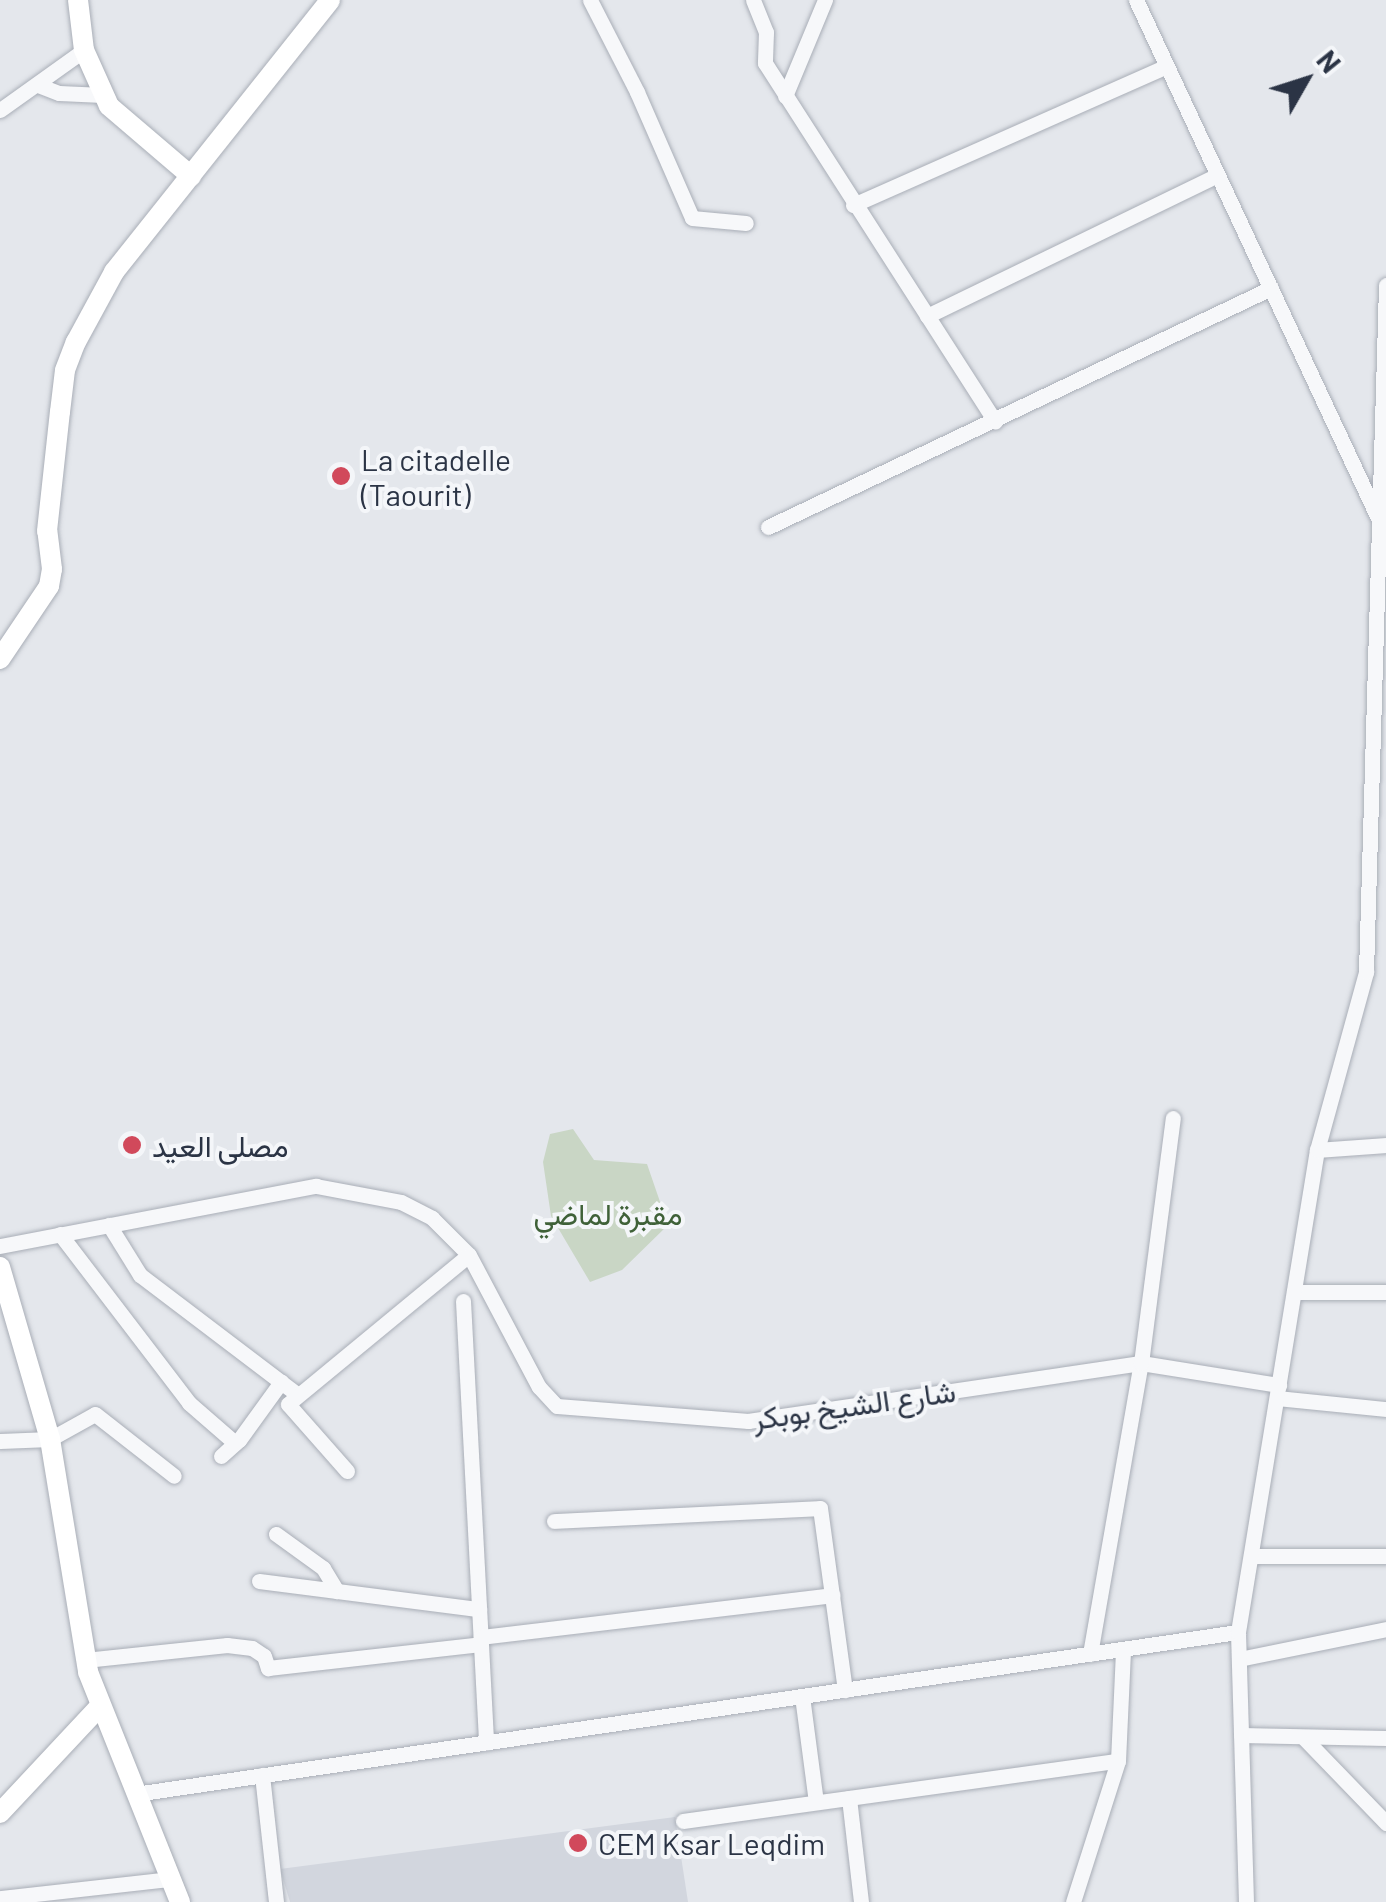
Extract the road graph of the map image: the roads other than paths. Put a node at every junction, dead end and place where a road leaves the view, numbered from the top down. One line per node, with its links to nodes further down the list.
1 (78, 0): 7 (street)
2 (330, 0): 14 (street)
3 (590, 0): 16 (street)
4 (754, 0): 11 (street)
5 (825, 0): 11 (street)
6 (1136, 0): 8 (street)
7 (84, 50): 9 (street); 10 (street)
8 (1167, 66): 13 (street); 15 (street)
9 (38, 85): 10 (street); 12 (street)
10 (103, 96): 14 (street)
11 (785, 96): 15 (street)
12 (0, 110)
13 (1218, 175): 18 (street); 19 (street)
14 (191, 176): 23 (street)
15 (854, 205): 19 (street)
16 (746, 223)
17 (1386, 285): 21 (street)
18 (1270, 288): 20 (street); 21 (street)
19 (926, 316): 20 (street)
20 (995, 421): 22 (street)
21 (1379, 519): 26 (street)
22 (768, 527)
23 (0, 659)
24 (1174, 1118): 35 (street)
25 (1386, 1145): 26 (street)
26 (1317, 1150): 32 (street)
27 (109, 1225): 28 (street, شارع الشيخ بوبكر); 30 (street, شارع الشيخ بوبكر); 36 (street)
28 (60, 1234): 29 (street, شارع الشيخ بوبكر); 42 (street)
29 (0, 1246)
30 (469, 1254): 35 (street, شارع الشيخ بوبكر); 38 (street)
31 (0, 1267): 40 (street)
32 (1294, 1292): 33 (street); 37 (street)
33 (1386, 1292)
34 (463, 1301): 53 (street)
35 (1141, 1363): 37 (street, شارع الشيخ بوبكر); 58 (street)
36 (281, 1382): 38 (street); 42 (street)
37 (1278, 1391): 39 (street, شارع الشيخ بوبكر); 48 (street)
38 (298, 1396): 44 (street)
39 (1386, 1409)
40 (50, 1440): 41 (street); 45 (street); 60 (street)
41 (0, 1441)
42 (235, 1444): 43 (street)
43 (221, 1456)
44 (347, 1471)
45 (174, 1476)
46 (554, 1521): 52 (street)
47 (276, 1534): 51 (street)
48 (1251, 1556): 49 (street); 55 (street)
49 (1386, 1556)
50 (259, 1581): 51 (street)
51 (336, 1591): 53 (street)
52 (832, 1594): 56 (street); 61 (street)
53 (479, 1610): 56 (street)
54 (1386, 1629): 59 (street)
55 (1238, 1632): 57 (street); 59 (street)
56 (481, 1641): 60 (street); 67 (street)
57 (1124, 1649): 58 (street); 68 (street)
58 (1090, 1654): 61 (street)
59 (1239, 1659): 64 (street)
60 (85, 1660): 63 (street)
61 (844, 1690): 62 (street)
62 (802, 1696): 67 (street); 72 (street)
63 (100, 1706): 70 (street); 73 (street)
64 (1241, 1736): 65 (street); 82 (street)
65 (1304, 1736): 66 (street); 75 (street)
66 (1386, 1738)
67 (486, 1742): 69 (street)
68 (1118, 1761): 71 (street); 81 (street)
69 (262, 1775): 70 (street); 79 (street)
70 (135, 1794): 76 (street)
71 (849, 1798): 72 (street); 80 (street)
72 (816, 1802): 74 (street)
73 (0, 1813)
74 (683, 1821)
75 (1386, 1823)
76 (170, 1880): 77 (street); 78 (street)
77 (0, 1898)
78 (180, 1902)
79 (276, 1902)
80 (862, 1902)
81 (1073, 1902)
82 (1246, 1902)

